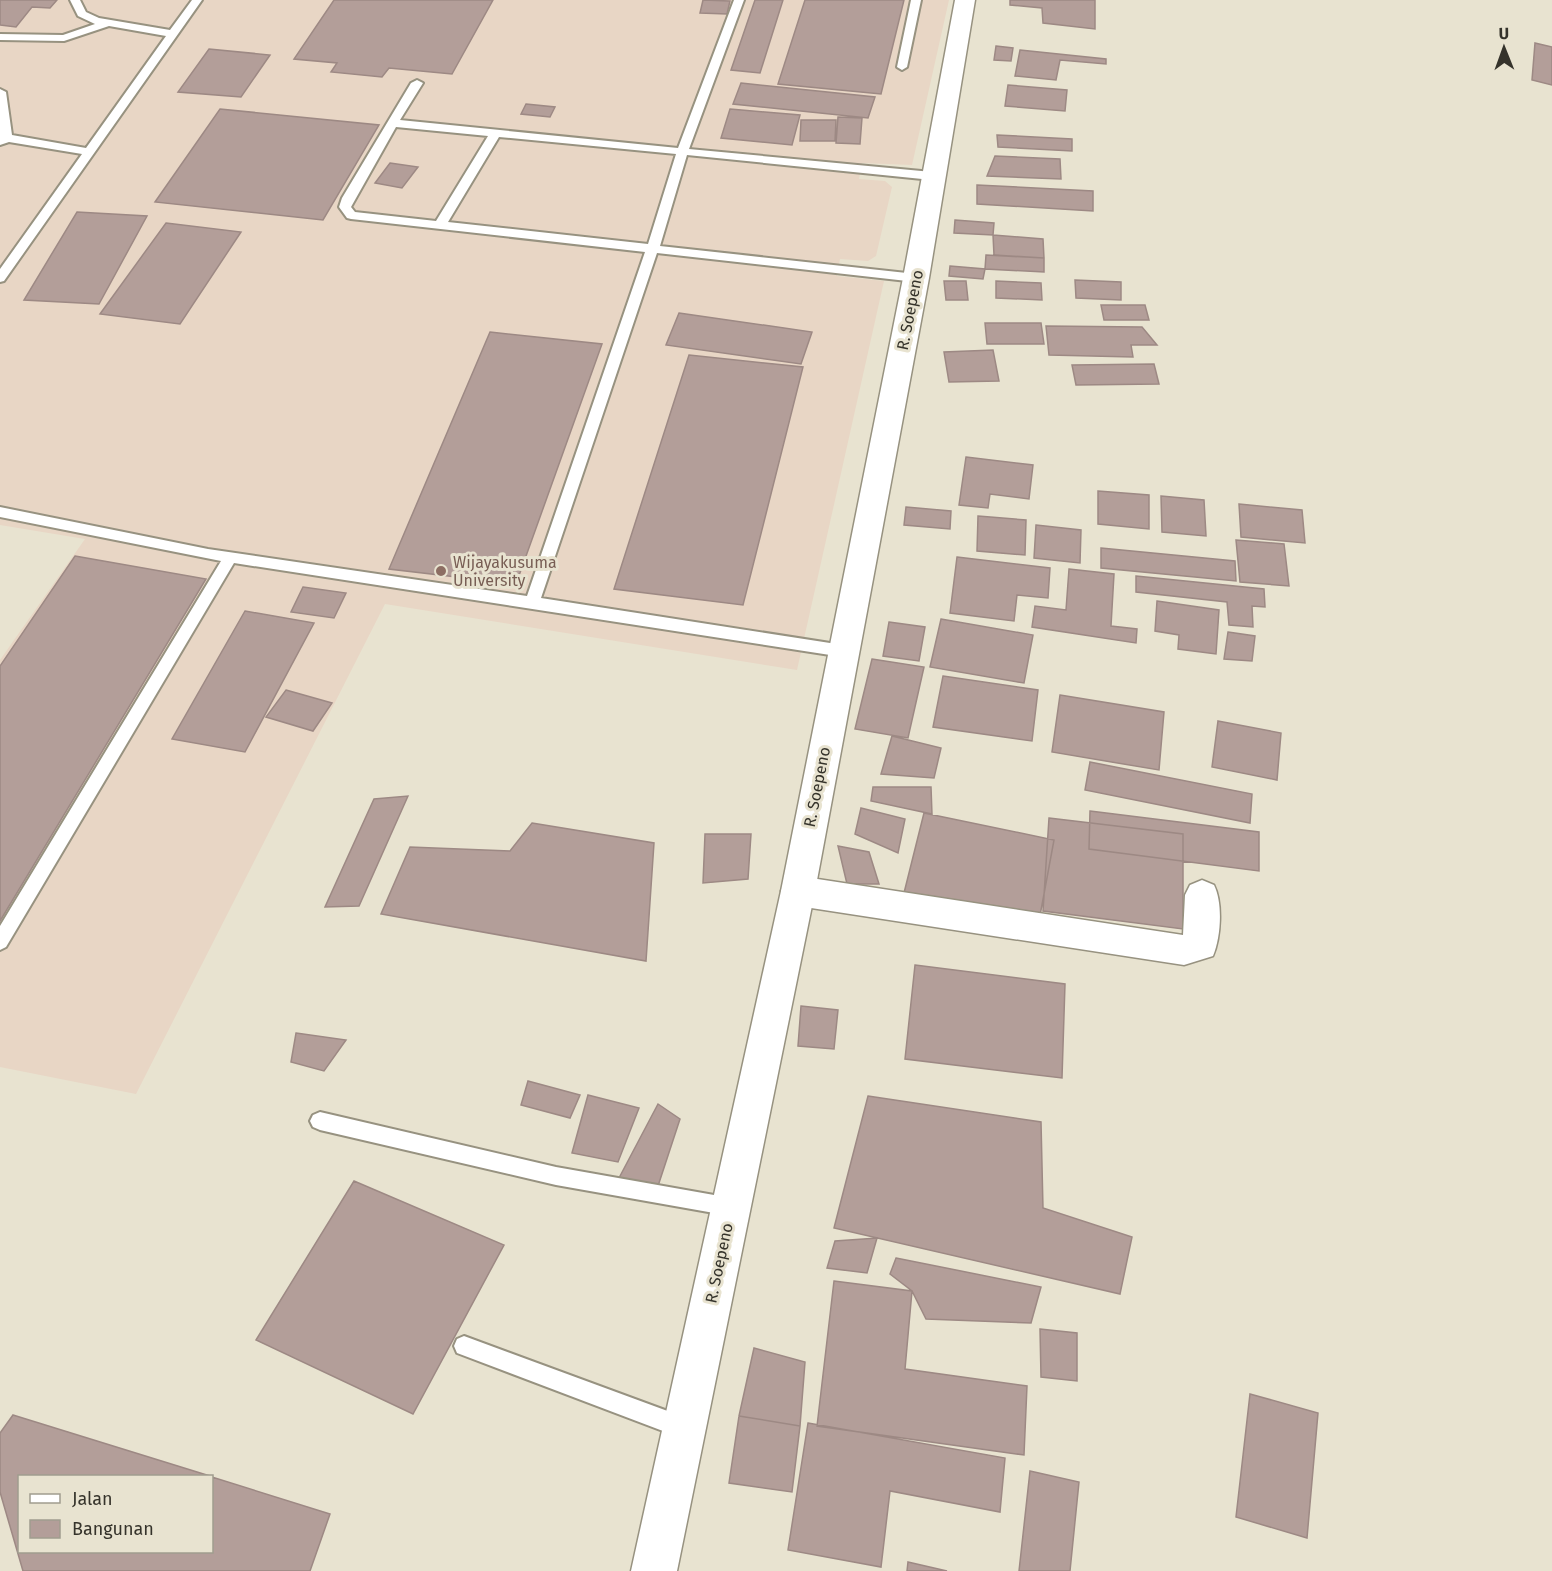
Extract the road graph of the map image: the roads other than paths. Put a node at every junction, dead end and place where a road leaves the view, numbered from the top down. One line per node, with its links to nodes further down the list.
1 (75, 0): 6 (lane)
2 (197, 0): 7 (lane)
3 (740, 0): 16 (lane)
4 (916, 0): 9 (lane)
5 (964, 0): 17 (street, R. Soepeno)
6 (106, 24): 7 (lane); 8 (lane)
7 (174, 34): 15 (lane)
8 (0, 37)
9 (902, 67)
10 (417, 83): 12 (lane)
11 (0, 92): 14 (lane)
12 (393, 123): 13 (lane); 18 (lane)
13 (495, 134): 16 (lane); 18 (lane)
14 (3, 140): 15 (lane)
15 (90, 152): 20 (lane)
16 (682, 153): 17 (lane); 19 (lane)
17 (932, 176): 21 (street, R. Soepeno)
18 (440, 225): 19 (lane)
19 (652, 248): 21 (lane); 24 (lane)
20 (0, 278)
21 (916, 278): 25 (street, R. Soepeno)
22 (0, 512): 23 (lane)
23 (230, 558): 24 (lane); 28 (lane)
24 (532, 602): 25 (lane)
25 (843, 651): 26 (street, R. Soepeno)
26 (798, 891): 27 (street); 30 (street, R. Soepeno)
27 (1202, 895)
28 (0, 942)
29 (320, 1121): 30 (lane)
30 (731, 1207): 32 (street, R. Soepeno)
31 (464, 1346): 32 (lane)
32 (684, 1428): 33 (street, R. Soepeno)
33 (654, 1571)

